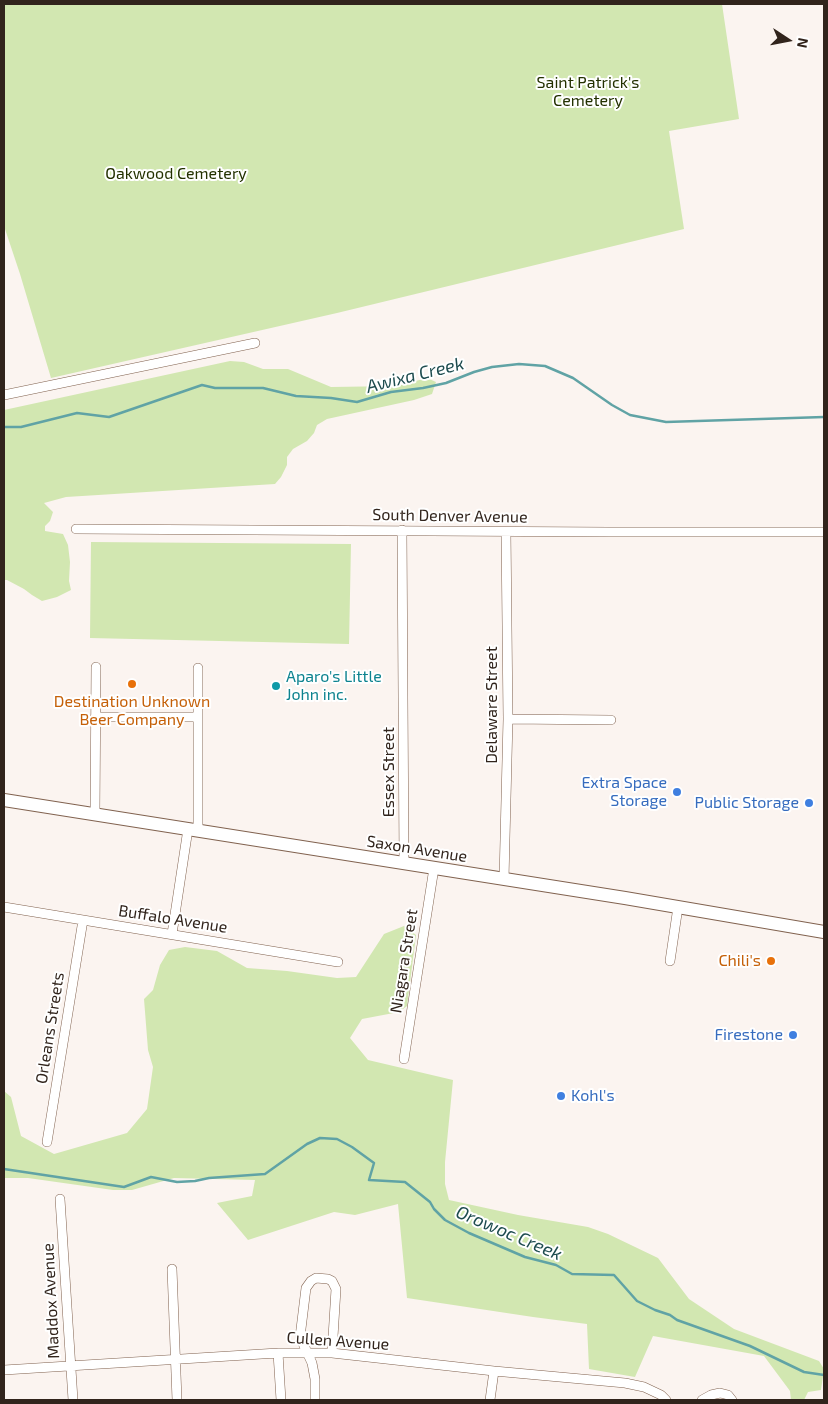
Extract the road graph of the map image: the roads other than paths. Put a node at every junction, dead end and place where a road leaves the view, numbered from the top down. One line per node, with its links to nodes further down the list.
1 (255, 343): 2 (street)
2 (4, 395)
3 (76, 529): 4 (street, South Denver Avenue)
4 (402, 530): 5 (street, South Denver Avenue); 16 (street, Essex Street)
5 (506, 532): 6 (street, South Denver Avenue); 11 (street, Delaware Street)
6 (824, 532)
7 (96, 667): 9 (street)
8 (198, 668): 10 (street)
9 (95, 716): 10 (street); 14 (street)
10 (198, 717): 15 (street)
11 (508, 719): 12 (street); 18 (street, Delaware Street)
12 (611, 720)
13 (4, 800): 14 (street, Saxon Avenue)
14 (95, 814): 15 (street, Saxon Avenue)
15 (193, 830): 16 (street, Saxon Avenue); 23 (street)
16 (404, 864): 17 (street, Saxon Avenue)
17 (434, 868): 18 (street, Saxon Avenue); 26 (street, Niagara Street)
18 (504, 879): 20 (street, Saxon Avenue)
19 (4, 907): 21 (street, Buffalo Avenue)
20 (678, 907): 22 (street, Saxon Avenue); 24 (street)
21 (83, 920): 23 (street, Buffalo Avenue); 27 (street, Orleans Streets)
22 (824, 932)
23 (172, 934): 25 (street, Buffalo Avenue)
24 (670, 961)
25 (338, 962)
26 (404, 1059)
27 (47, 1142)
28 (60, 1199): 34 (street, Maddox Avenue)
29 (172, 1269): 33 (street)
30 (278, 1352): 31 (street, Cullen Avenue); 33 (street, Cullen Avenue); 39 (street)
31 (306, 1352): 32 (street, Cullen Avenue); 32 (street); 40 (street)
32 (332, 1352): 36 (street, Cullen Avenue)
33 (174, 1359): 34 (street, Cullen Avenue); 38 (street)
34 (70, 1366): 35 (street, Cullen Avenue); 37 (street, Maddox Avenue)
35 (4, 1370)
36 (494, 1371): 41 (street); 42 (street, Cullen Avenue)
37 (73, 1400)
38 (177, 1400)
39 (281, 1400)
40 (315, 1400)
41 (490, 1400)
42 (666, 1400)
43 (702, 1400): 44 (street)
44 (732, 1400)

